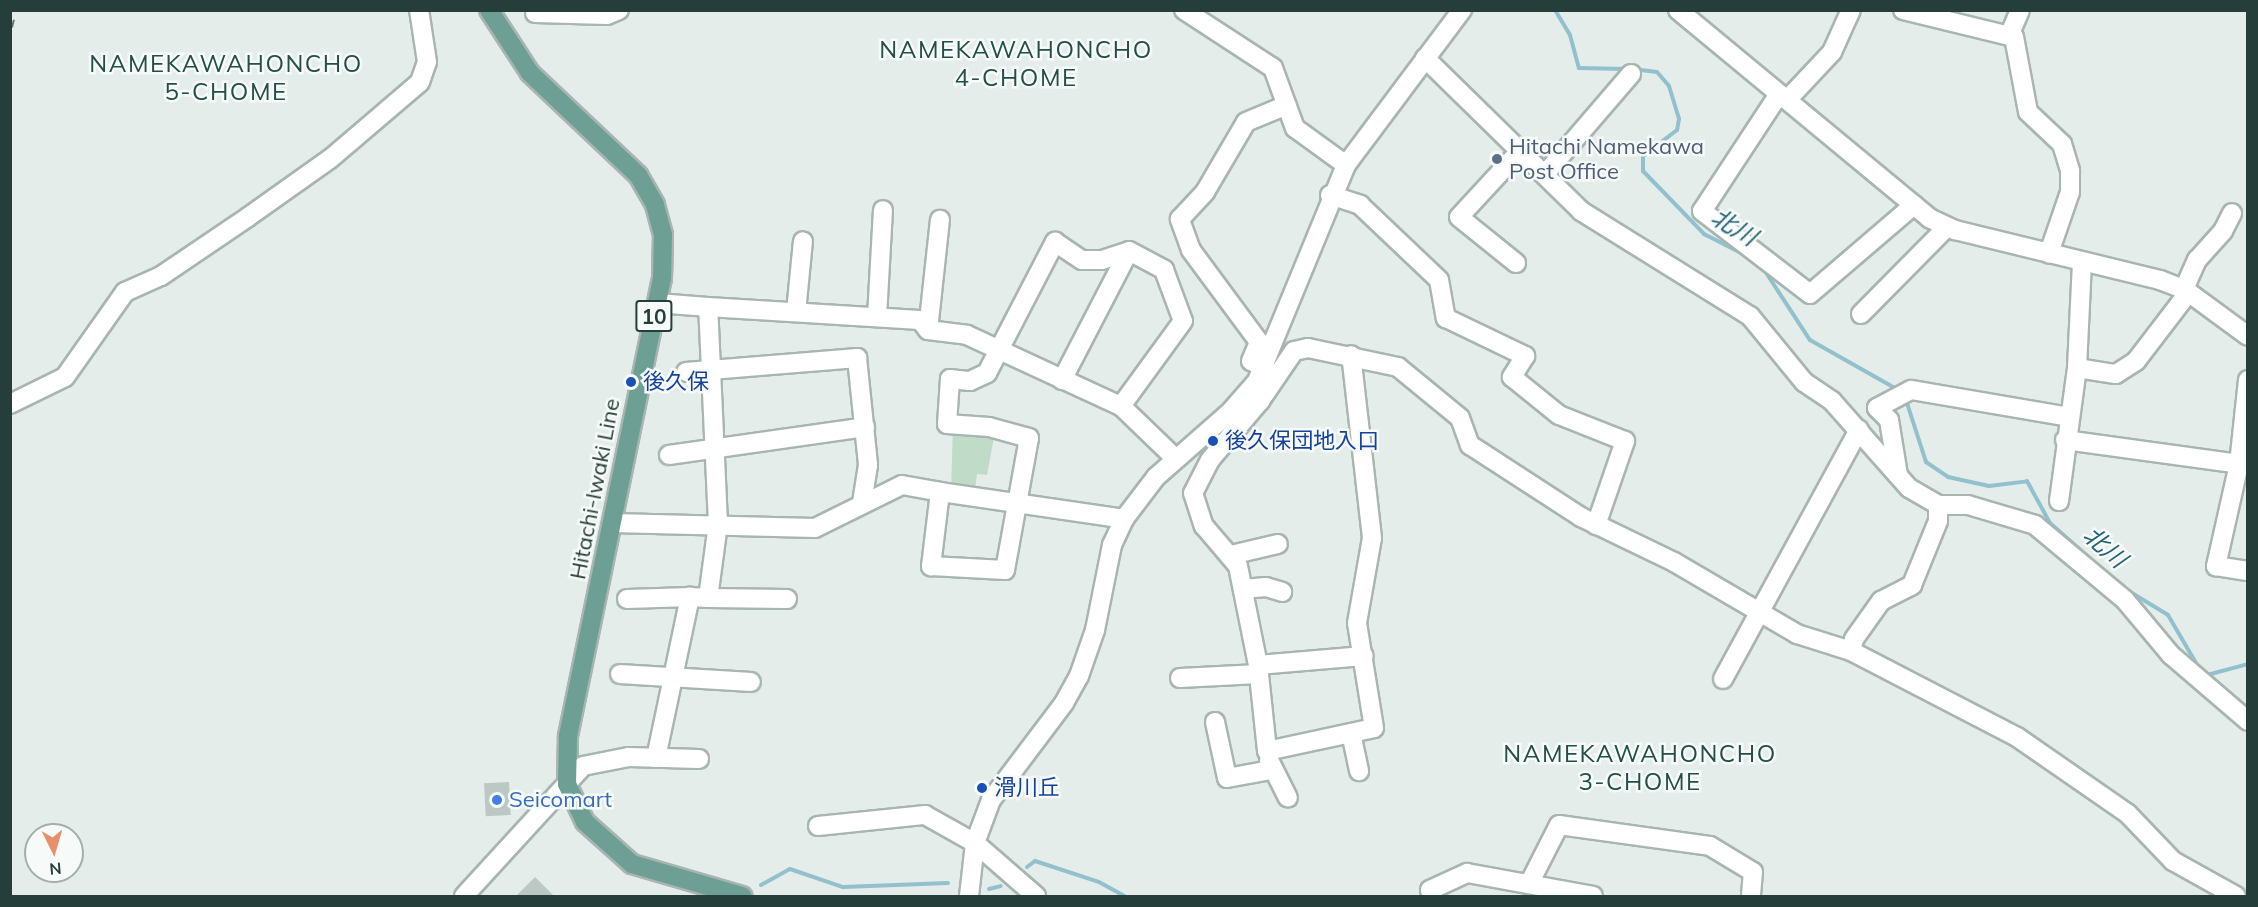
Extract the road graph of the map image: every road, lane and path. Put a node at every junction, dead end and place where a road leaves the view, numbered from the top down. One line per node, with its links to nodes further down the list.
1 (419, 10): 48 (street)
2 (489, 10): 32 (main road, Hitachi-Iwaki Line / 10)
3 (619, 10): 10 (street)
4 (1184, 10): 16 (street)
5 (1462, 10): 13 (street)
6 (1678, 10): 15 (street)
7 (1851, 10): 15 (street)
8 (1903, 10): 11 (street)
9 (2020, 10): 12 (street)
10 (535, 13)
11 (1965, 18): 12 (street)
12 (2009, 36): 28 (street)
13 (1425, 58): 17 (street); 18 (street)
14 (1631, 74): 19 (street)
15 (1783, 97): 21 (street); 21 (street)
16 (1287, 105): 18 (street); 41 (street)
17 (1521, 150): 19 (street); 30 (street)
18 (1346, 165): 20 (street)
19 (1545, 174): 52 (street)
20 (1330, 195): 41 (street); 67 (street)
21 (1914, 205): 25 (street)
22 (883, 210): 36 (street)
23 (2232, 213): 31 (street)
24 (940, 220): 37 (street)
25 (1947, 227): 28 (street); 35 (street)
26 (803, 241): 34 (street)
27 (1129, 251): 39 (street); 45 (street); 49 (street)
28 (2049, 253): 29 (street)
29 (2082, 261): 31 (street); 42 (street)
30 (1516, 263)
31 (2186, 291): 38 (street); 42 (street)
32 (657, 303): 33 (street); 65 (main road, Hitachi-Iwaki Line / 10)
33 (708, 307): 34 (street); 43 (street)
34 (796, 312): 36 (street)
35 (1861, 314)
36 (877, 318): 37 (street)
37 (928, 330): 39 (street)
38 (2247, 336)
39 (1000, 351): 45 (street); 63 (street)
40 (1351, 355): 47 (street); 67 (street); 78 (street)
41 (1265, 367): 47 (street)
42 (2077, 368): 50 (street)
43 (710, 369): 44 (street); 51 (street); 54 (street)
44 (686, 372)
45 (1062, 380): 49 (street)
46 (2247, 380): 57 (street)
47 (1254, 398): 56 (street); 69 (street)
48 (10, 404)
49 (1121, 406): 56 (street)
50 (2069, 417): 53 (street); 58 (street)
51 (865, 427): 54 (street); 61 (street)
52 (1859, 430): 58 (street); 76 (street)
53 (2065, 440): 57 (street); 60 (street)
54 (714, 450): 55 (street); 66 (street)
55 (669, 455)
56 (1175, 458): 64 (street)
57 (2243, 464): 70 (street)
58 (1898, 475): 62 (street)
59 (940, 492): 61 (street); 63 (street); 63 (street)
60 (2059, 501)
61 (862, 504): 66 (street)
62 (1938, 505): 77 (street); 85 (street)
63 (1018, 506): 64 (street)
64 (1124, 519): 96 (street)
65 (612, 524): 66 (street); 93 (main road, Hitachi-Iwaki Line / 10)
66 (717, 524): 73 (street)
67 (1596, 525): 76 (street)
68 (1278, 544): 69 (street)
69 (1232, 555): 71 (street)
70 (2247, 571)
71 (1243, 589): 72 (street); 79 (street)
72 (1282, 592)
73 (699, 597): 74 (street); 75 (street); 83 (street)
74 (627, 599)
75 (787, 599)
76 (1759, 612): 77 (street); 82 (street)
77 (1851, 651): 105 (street)
78 (1364, 656): 79 (street); 87 (street)
79 (1259, 669): 81 (street); 88 (street)
80 (620, 674): 83 (street)
81 (1180, 678)
82 (1724, 679)
83 (673, 680): 84 (street); 89 (street)
84 (752, 682)
85 (2247, 721)
86 (1215, 722): 91 (street)
87 (1351, 733): 88 (street); 92 (street)
88 (1267, 751): 91 (street)
89 (656, 758): 90 (street); 93 (street)
90 (699, 759)
91 (1271, 770): 94 (street)
92 (1359, 771)
93 (567, 784): 98 (street); 99 (main road, Hitachi-Iwaki Line / 10)
94 (1288, 798)
95 (818, 826): 96 (street)
96 (975, 843): 100 (street); 101 (street)
97 (1529, 884): 102 (street); 103 (street); 104 (street)
98 (464, 897)
99 (742, 897)
100 (969, 897)
101 (1036, 897)
102 (1432, 897)
103 (1593, 897)
104 (1751, 897)
105 (2236, 897)

